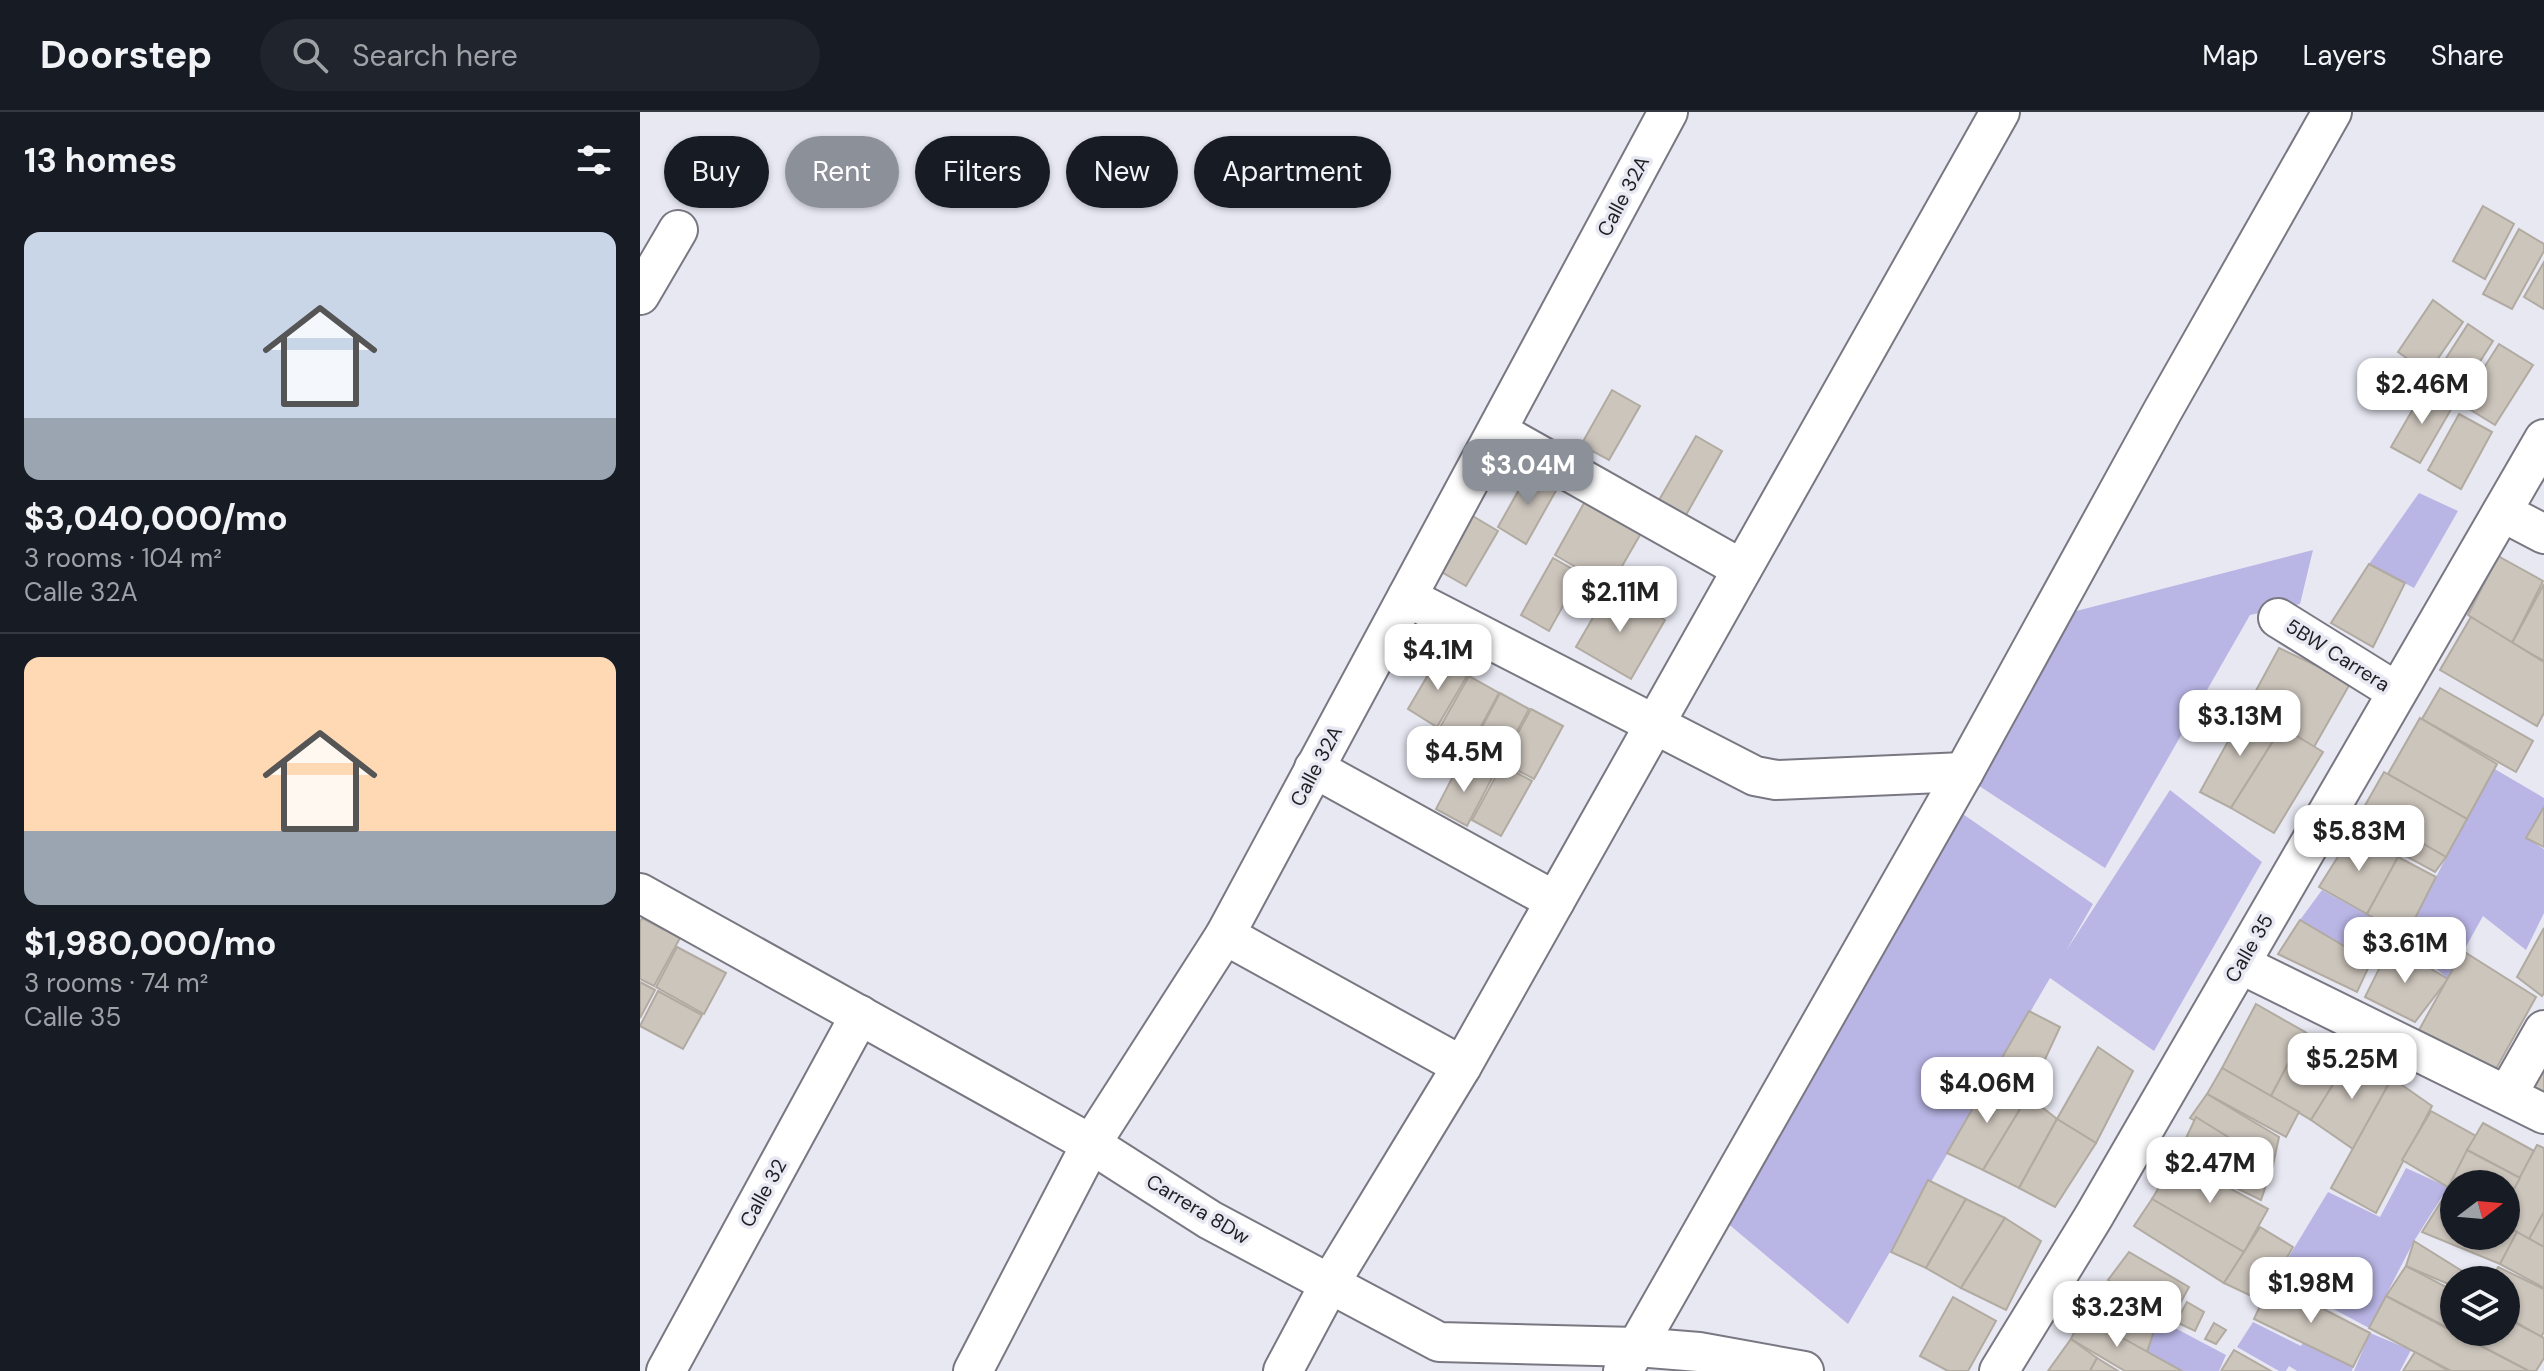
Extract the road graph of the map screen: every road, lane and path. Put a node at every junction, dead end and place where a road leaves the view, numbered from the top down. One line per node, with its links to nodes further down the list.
1 (1668, 112): 6 (street, Calle 32A)
2 (2000, 112): 10 (street)
3 (2332, 112): 16 (street)
4 (678, 230): 5 (street)
5 (640, 295)
6 (1497, 431): 10 (street); 11 (street, Calle 32A)
7 (2544, 439): 8 (street, Calle 35)
8 (2502, 512): 9 (street); 13 (street, Calle 35)
9 (2544, 534)
10 (1742, 569): 14 (street)
11 (1407, 597): 14 (street); 15 (street, Calle 32A)
12 (2278, 618): 13 (street, 5BW Carrera)
13 (2397, 692): 20 (street, Calle 35)
14 (1655, 724): 16 (street); 18 (street)
15 (1314, 768): 18 (street); 19 (street, Calle 32A)
16 (1964, 772): 28 (street)
17 (640, 893): 21 (street, Carrera 8Dw)
18 (1555, 901): 23 (street)
19 (1225, 935): 23 (street); 26 (street, Calle 32A)
20 (2240, 964): 24 (street); 33 (street, Calle 35)
21 (860, 1015): 26 (street, Carrera 8Dw); 29 (street, Calle 32)
22 (2544, 1030): 24 (street)
23 (1462, 1066): 27 (street)
24 (2507, 1095): 25 (street)
25 (2544, 1114)
26 (1091, 1144): 27 (street, Carrera 8Dw); 30 (street, Calle 32A)
27 (1330, 1283): 28 (street, Carrera 8Dw); 31 (street)
28 (1630, 1359): 32 (street, Carrera 8Dw)
29 (666, 1371)
30 (973, 1371)
31 (1283, 1371)
32 (1804, 1371)
33 (1999, 1371)

